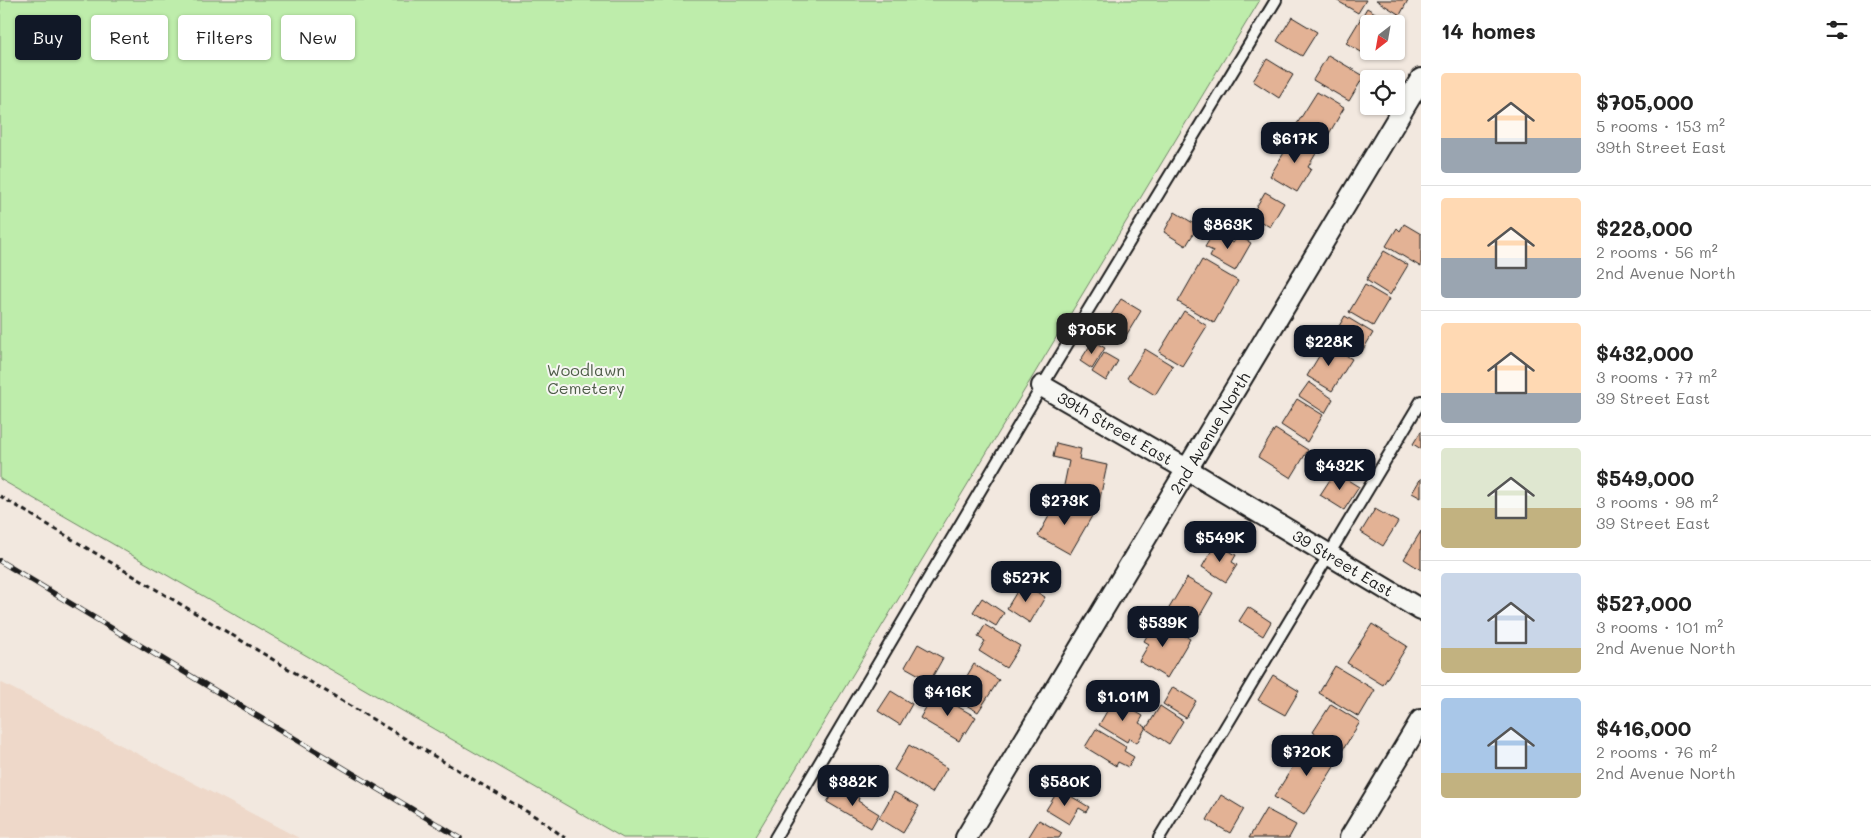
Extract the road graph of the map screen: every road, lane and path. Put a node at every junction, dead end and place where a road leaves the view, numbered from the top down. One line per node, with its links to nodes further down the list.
1 (1276, 0): 3 (lane)
2 (1421, 79): 5 (street, 2nd Avenue North)
3 (1042, 386): 5 (street, 39th Street East); 11 (lane)
4 (1421, 401): 7 (lane)
5 (1188, 470): 7 (street, 39 Street East); 12 (street, 2nd Avenue North)
6 (0, 496): 10 (path)
7 (1329, 554): 8 (street, 39 Street East); 13 (lane)
8 (1421, 610)
9 (1421, 720): 14 (street)
10 (565, 838)
11 (775, 838)
12 (966, 838)
13 (1159, 838)
14 (1350, 838)

